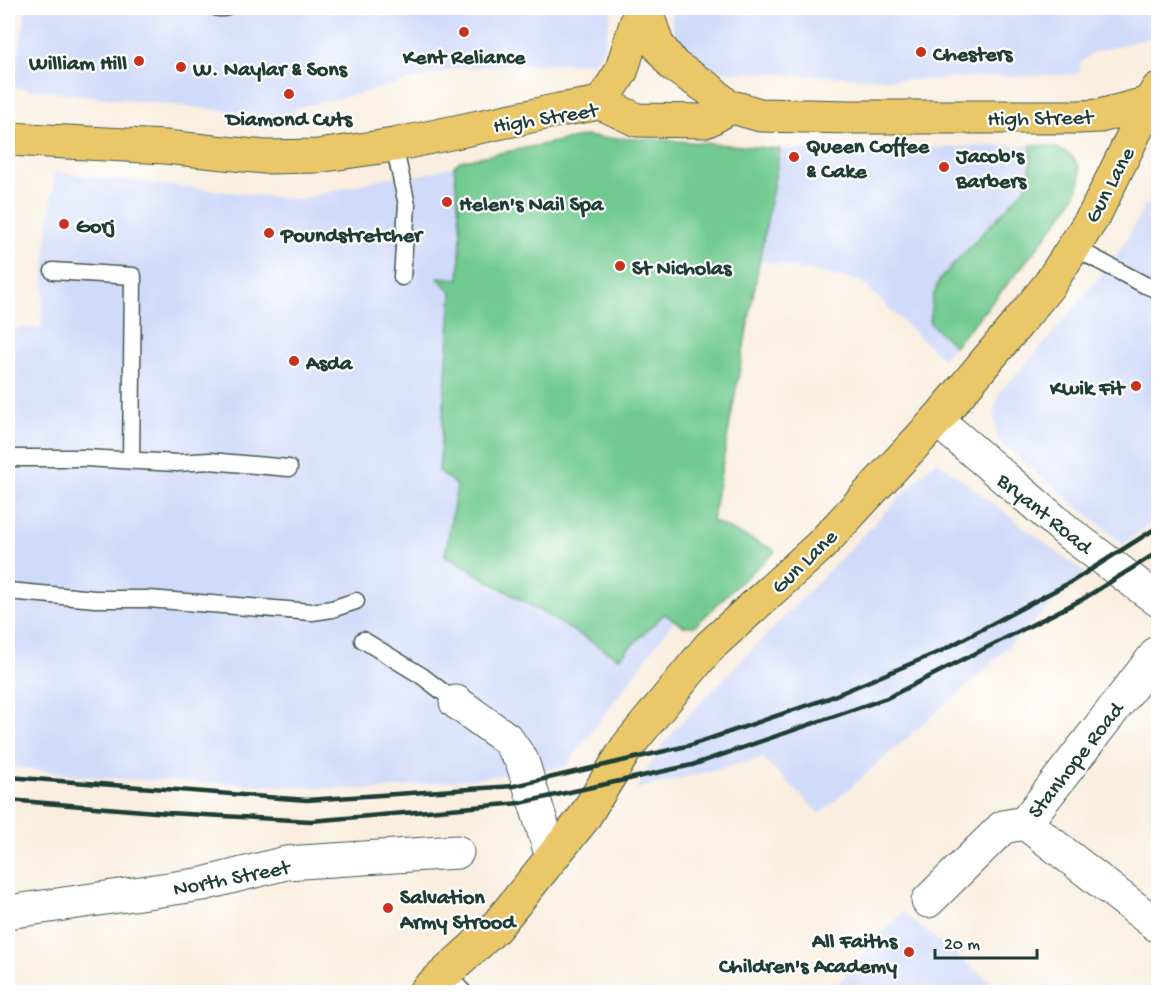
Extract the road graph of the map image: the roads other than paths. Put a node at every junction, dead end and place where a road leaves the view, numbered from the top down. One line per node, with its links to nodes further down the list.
1 (218, 8): 2 (lane)
2 (224, 8)
3 (643, 8): 5 (main road); 6 (main road)
4 (1155, 98): 6 (main road, High Street); 9 (main road, Gun Lane)
5 (601, 103): 6 (main road, High Street); 8 (main road, High Street)
6 (729, 108)
7 (8, 139): 8 (main road, High Street)
8 (394, 146): 11 (lane)
9 (1073, 248): 12 (lane); 13 (main road, Gun Lane)
10 (53, 272): 15 (lane)
11 (402, 277)
12 (1158, 290)
13 (937, 420): 18 (street, Bryant Road); 25 (main road, Gun Lane)
14 (8, 458): 15 (lane)
15 (131, 461): 16 (lane)
16 (289, 468)
17 (8, 591): 19 (lane)
18 (1158, 600)
19 (356, 601)
20 (363, 640): 22 (lane)
21 (1158, 652): 23 (street, Stanhope Road)
22 (456, 702): 25 (street)
23 (1025, 823): 26 (street, Stanhope Road); 28 (street)
24 (457, 852): 27 (street, North Street)
25 (552, 857): 29 (main road, Gun Lane)
26 (928, 901)
27 (8, 912)
28 (1158, 926)
29 (445, 986)

